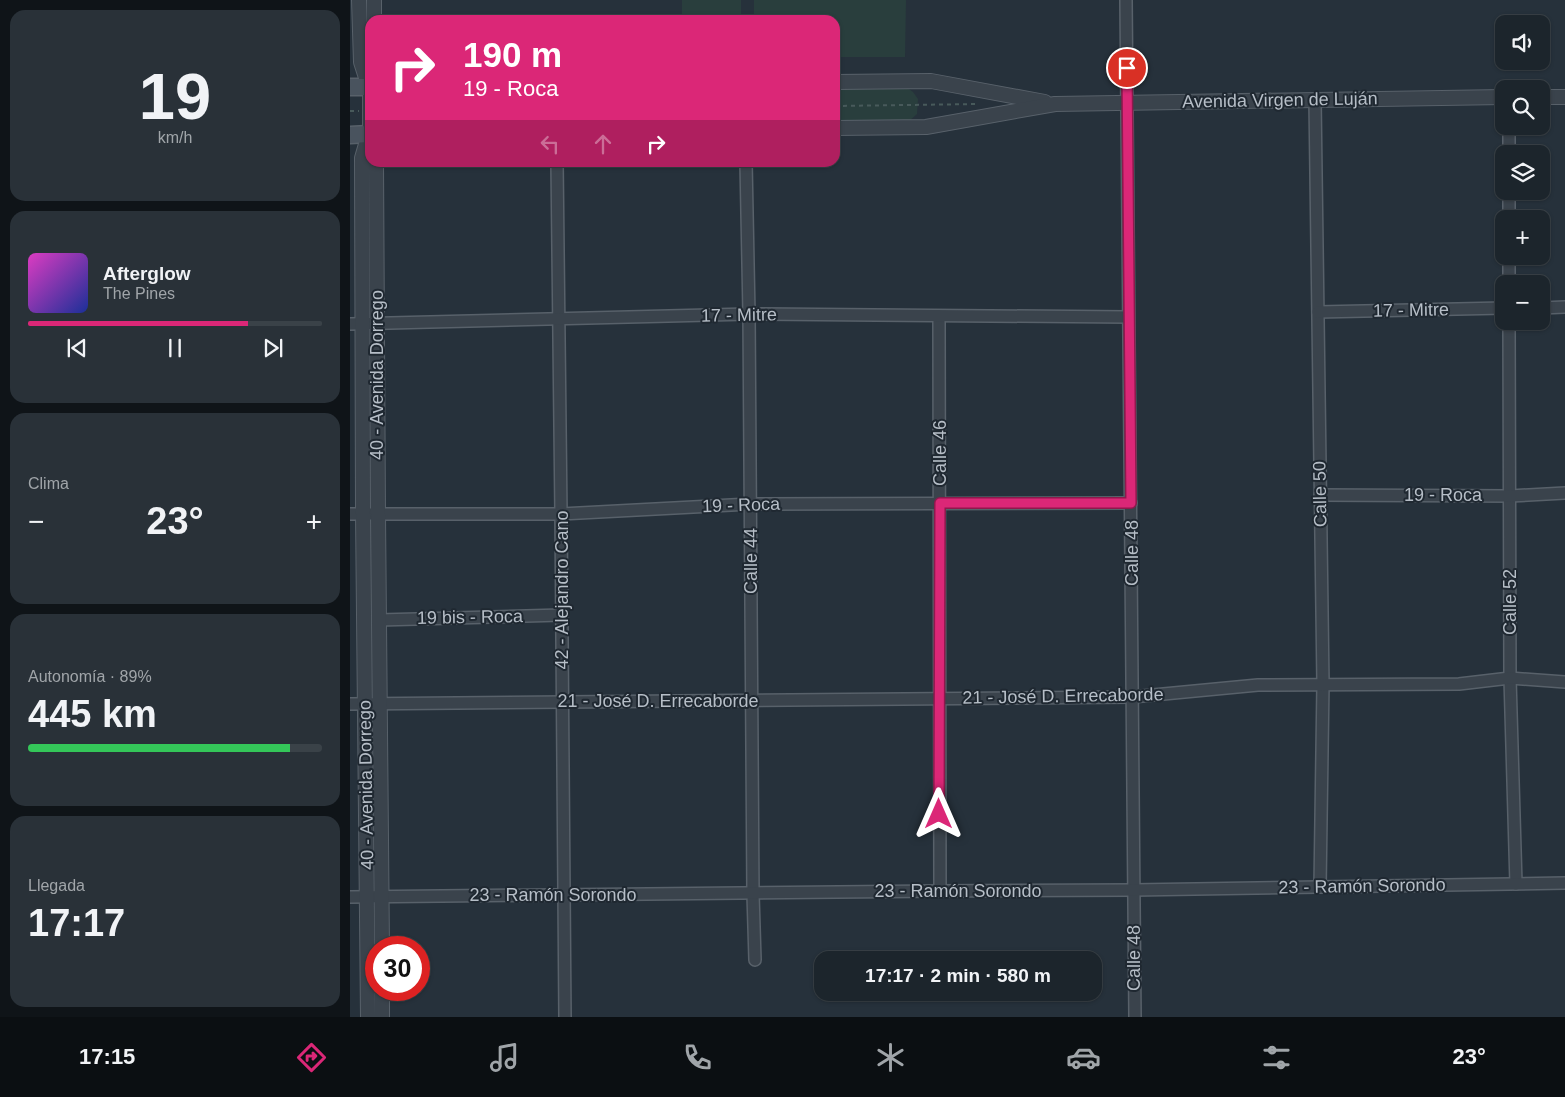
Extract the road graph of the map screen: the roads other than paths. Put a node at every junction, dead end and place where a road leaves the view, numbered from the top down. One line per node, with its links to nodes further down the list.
1 (360, 0): 5 (street, 40 - Avenida Dorrego)
2 (374, 0): 4 (street)
3 (1126, 0): 13 (street, Calle 48)
4 (374, 15)
5 (365, 73)
6 (840, 82): 14 (street, Avenida Virgen de Luján)
7 (365, 86): 8 (main road)
8 (350, 87)
9 (1495, 97): 12 (street, Avenida Virgen de Luján)
10 (1550, 97): 11 (street)
11 (1565, 97)
12 (1315, 100): 13 (street, Avenida Virgen de Luján); 25 (street, Calle 50)
13 (1127, 102): 14 (street, Avenida Virgen de Luján); 28 (street, Calle 48)
14 (1055, 104): 15 (street, Avenida Virgen de Luján)
15 (840, 128)
16 (350, 135): 17 (main road)
17 (365, 135)
18 (365, 149): 30 (street, 40 - Avenida Dorrego)
19 (376, 167): 31 (street, 40 - Avenida Dorrego)
20 (557, 167): 29 (street, 42 - Alejandro Cano)
21 (746, 167): 26 (street, Calle 44)
22 (1565, 307): 24 (street)
23 (1495, 308): 25 (street, 17 - Mitre)
24 (1550, 308)
25 (1318, 312): 34 (street, Calle 50)
26 (749, 314): 27 (street, 17 - Mitre); 29 (street, 17 - Mitre); 38 (street, Calle 44)
27 (939, 316): 28 (street, 17 - Mitre); 36 (street, Calle 46)
28 (1128, 317): 37 (street, Calle 48)
29 (559, 319): 31 (street, 17 - Mitre); 41 (street, 42 - Alejandro Cano)
30 (356, 324): 31 (street, 17 - Mitre); 39 (street, 40 - Avenida Dorrego)
31 (377, 324): 40 (street, 40 - Avenida Dorrego)
32 (1509, 330): 35 (street, Calle 52)
33 (1565, 493): 35 (street, 19 - Roca)
34 (1320, 495): 35 (street, 19 - Roca); 46 (street, Calle 50)
35 (1510, 496): 44 (street, Calle 52)
36 (940, 503): 37 (street, 19 - Roca); 38 (street, 19 - Roca); 48 (street, Calle 46)
37 (1131, 503): 47 (street, Calle 48)
38 (750, 504): 41 (street, 19 - Roca); 49 (street, Calle 44)
39 (356, 514): 40 (street, 19 - Roca); 52 (street, 40 - Avenida Dorrego)
40 (378, 514): 41 (street, 19 - Roca); 43 (street, 40 - Avenida Dorrego)
41 (562, 514): 42 (street, 42 - Alejandro Cano)
42 (562, 615): 43 (street, 19 bis - Roca); 50 (street, 42 - Alejandro Cano)
43 (379, 620): 53 (street, 40 - Avenida Dorrego)
44 (1510, 678): 45 (street, 21 - José D. Errecaborde); 46 (street, 21 - José D. Errecaborde); 55 (street, Calle 52)
45 (1565, 682)
46 (1323, 684): 47 (street, 21 - José D. Errecaborde); 56 (street, Calle 50)
47 (1132, 697): 48 (street, 21 - José D. Errecaborde); 57 (street, Calle 48)
48 (938, 699): 49 (street, 21 - José D. Errecaborde); 58 (street, Calle 46)
49 (752, 701): 50 (street, 21 - José D. Errecaborde); 59 (street, Calle 44)
50 (563, 702): 53 (street, 21 - José D. Errecaborde); 60 (street, 42 - Alejandro Cano)
51 (350, 704): 52 (street, 21 - José D. Errecaborde)
52 (365, 704): 53 (street, 21 - José D. Errecaborde); 63 (street, 40 - Avenida Dorrego)
53 (379, 704): 61 (street, 40 - Avenida Dorrego)
54 (1565, 883): 55 (street, 23 - Ramón Sorondo)
55 (1516, 884): 56 (street, 23 - Ramón Sorondo)
56 (1320, 887): 57 (street, 23 - Ramón Sorondo)
57 (1134, 890): 58 (street, 23 - Ramón Sorondo); 70 (street, Calle 48)
58 (940, 891): 59 (street, 23 - Ramón Sorondo)
59 (753, 894): 60 (street, 23 - Ramón Sorondo); 65 (street, Calle 44)
60 (564, 895): 61 (street, 23 - Ramón Sorondo); 69 (street, 42 - Alejandro Cano)
61 (381, 896): 63 (street, 23 - Ramón Sorondo); 64 (street, 40 - Avenida Dorrego)
62 (350, 897): 63 (street, 23 - Ramón Sorondo)
63 (367, 897): 67 (street, 40 - Avenida Dorrego)
64 (382, 936)
65 (755, 960)
66 (382, 1001): 68 (street)
67 (368, 1017)
68 (382, 1017)
69 (565, 1017)
70 (1135, 1017)

